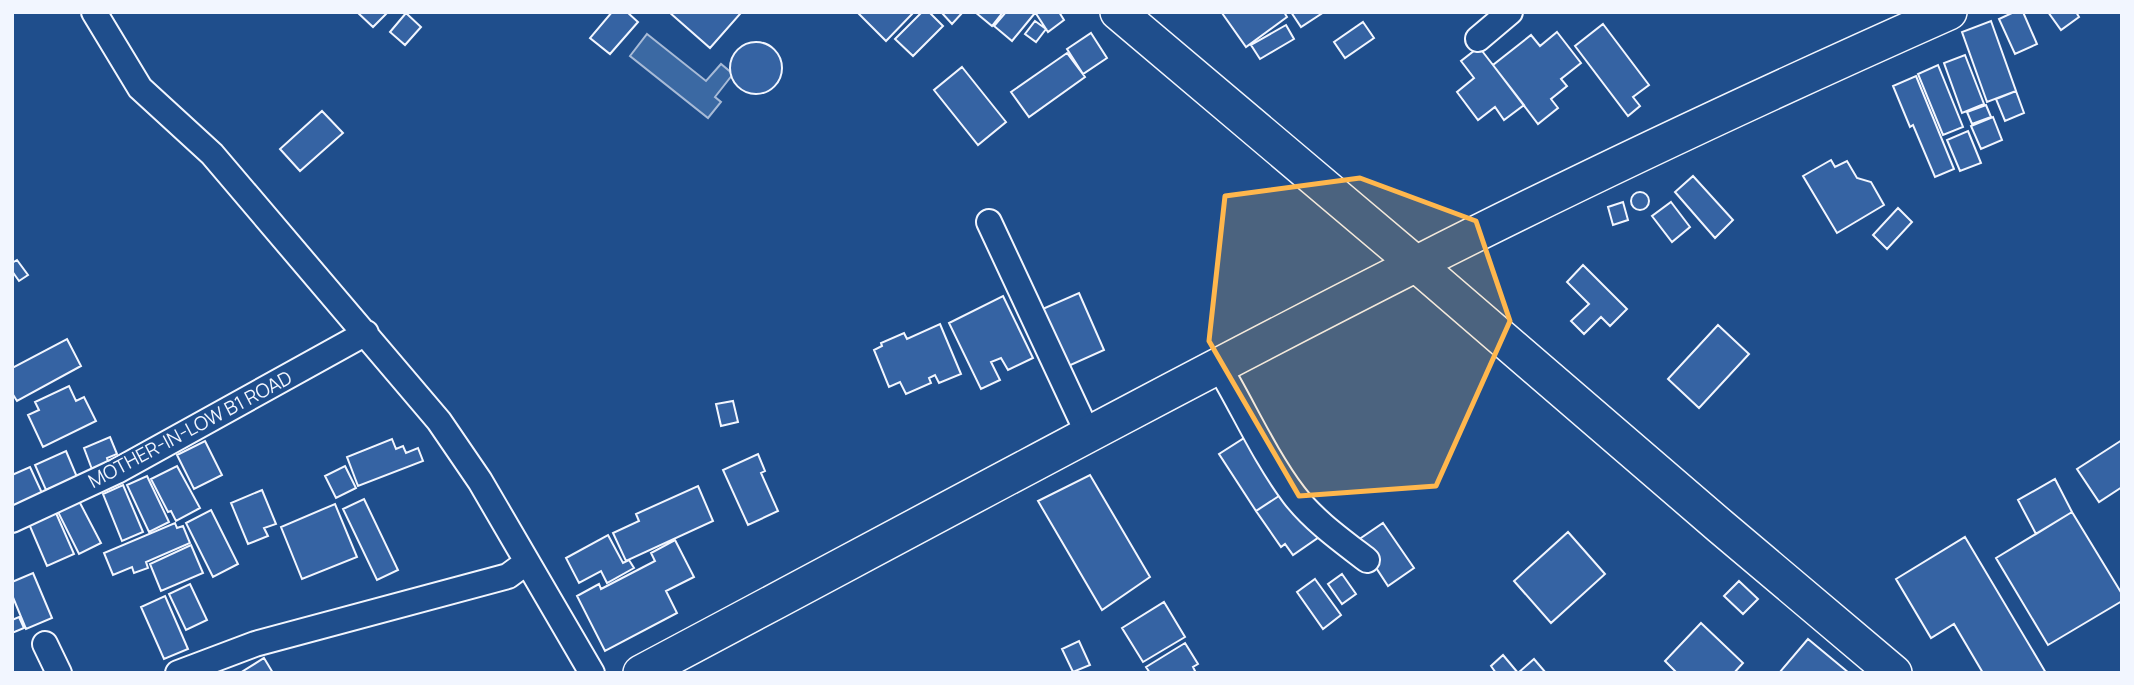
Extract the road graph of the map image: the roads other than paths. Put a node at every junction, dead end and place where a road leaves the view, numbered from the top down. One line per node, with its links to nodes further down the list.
1 (94, 12): 8 (street)
2 (1118, 12): 7 (street)
3 (1510, 12): 5 (street)
4 (1934, 15): 7 (street)
5 (1478, 39)
6 (989, 222): 10 (street)
7 (1416, 264): 9 (street); 19 (street)
8 (366, 333): 11 (street, MOTHER-IN-LOW B1 ROAD); 13 (street)
9 (1219, 367): 10 (street); 12 (street)
10 (1088, 434): 18 (street)
11 (12, 520)
12 (1367, 560)
13 (527, 562): 16 (street); 17 (street)
14 (45, 644): 15 (street)
15 (60, 673)
16 (178, 673)
17 (592, 673)
18 (641, 673)
19 (1894, 673)

